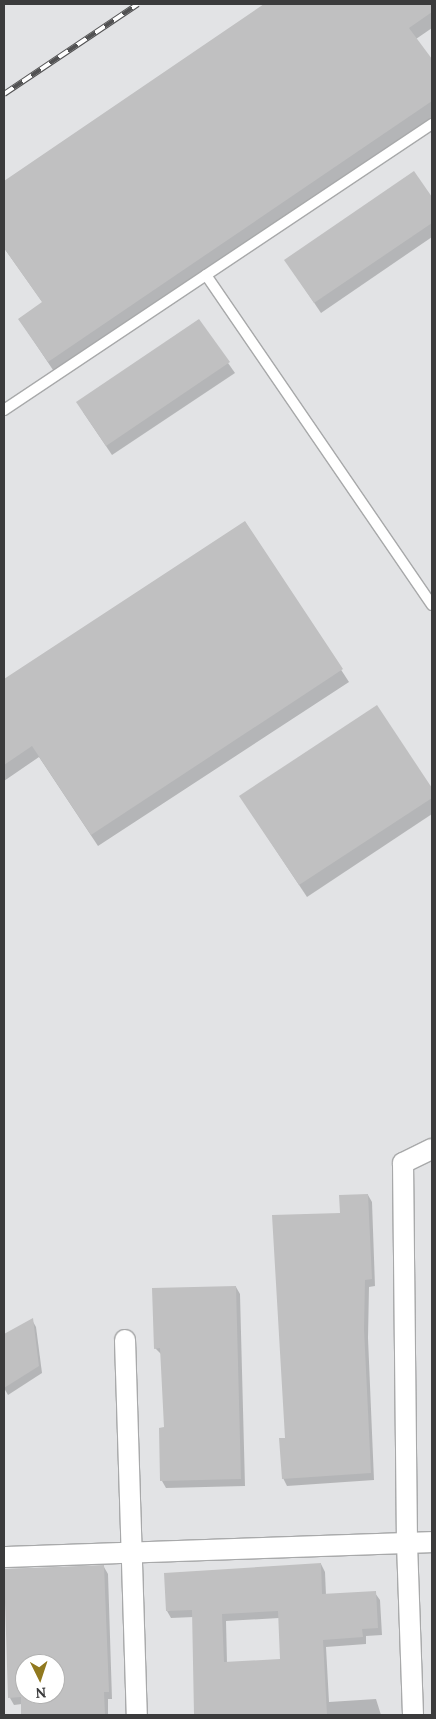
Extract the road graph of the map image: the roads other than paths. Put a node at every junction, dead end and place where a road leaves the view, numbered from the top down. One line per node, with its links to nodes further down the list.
1 (432, 124): 2 (lane)
2 (206, 275): 3 (lane); 4 (lane)
3 (4, 410)
4 (432, 605)
5 (432, 1149): 8 (street)
6 (125, 1340): 9 (street)
7 (432, 1542): 8 (street)
8 (406, 1543): 9 (street); 12 (street)
9 (134, 1553): 10 (street); 11 (street)
10 (4, 1557)
11 (137, 1715)
12 (413, 1715)

